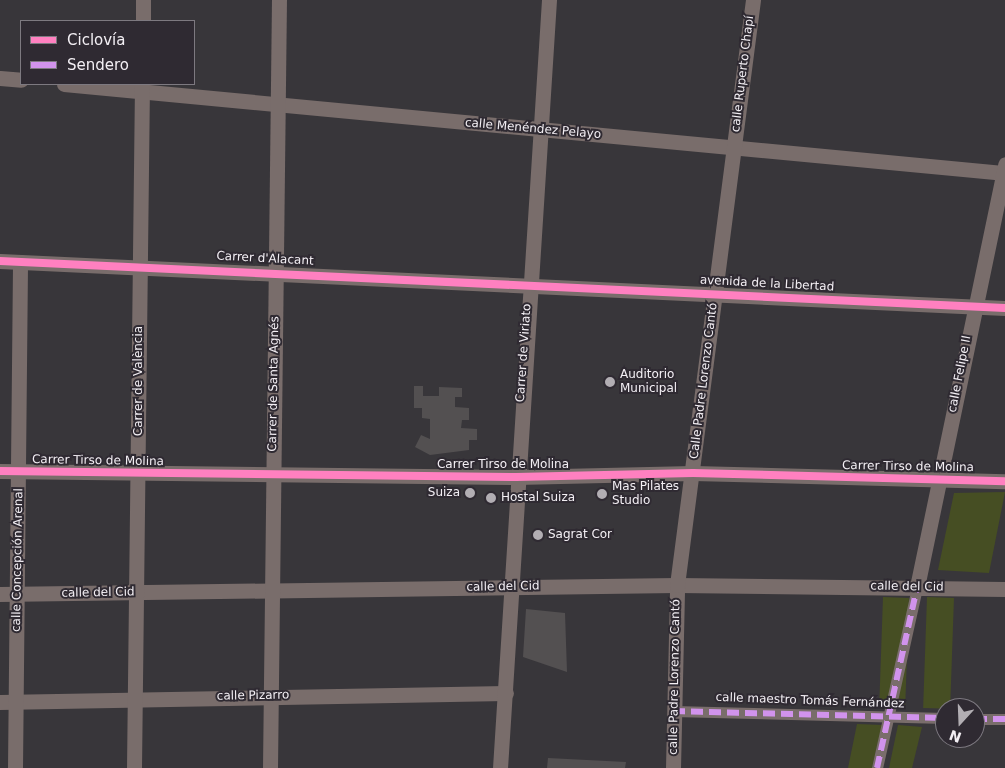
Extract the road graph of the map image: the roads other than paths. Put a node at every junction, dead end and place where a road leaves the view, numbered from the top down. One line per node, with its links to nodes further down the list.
1 (143, 0): 5 (street)
2 (279, 0): 10 (street, Carrer de Santa Agnés)
3 (549, 0): 11 (street, Carrer de Viriato)
4 (753, 0): 12 (street, calle Ruperto Chapí)
5 (143, 20)
6 (0, 78): 7 (street)
7 (20, 80)
8 (90, 85): 9 (street, calle Menéndez Pelayo)
9 (142, 87): 10 (street, calle Menéndez Pelayo); 16 (street, Carrer de València)
10 (279, 104): 11 (street, calle Menéndez Pelayo); 17 (street, Carrer de Santa Agnés)
11 (539, 130): 12 (street, calle Menéndez Pelayo); 18 (street, Carrer de Viriato)
12 (734, 148): 13 (street, calle Menéndez Pelayo); 19 (street, Calle Padre Lorenzo Cantó)
13 (1004, 166): 20 (street, calle Felipe II)
14 (0, 261): 15 (street, Carrer d'Alacant)
15 (20, 262): 16 (street, Carrer d'Alacant); 23 (street, calle Concepción Arenal)
16 (140, 264): 17 (street, Carrer d'Alacant); 24 (street, Carrer de València)
17 (275, 271): 18 (street, Carrer d'Alacant); 26 (street, Carrer de Santa Agnés)
18 (529, 283): 19 (street, avenida de la Libertad); 27 (street, Carrer de Viriato)
19 (714, 293): 20 (street, avenida de la Libertad); 25 (street, Calle Padre Lorenzo Cantó)
20 (973, 306): 21 (street, avenida de la Libertad); 28 (street, calle Felipe II)
21 (1005, 308)
22 (0, 471): 23 (street, Carrer Tirso de Molina)
23 (19, 471): 24 (street, Carrer Tirso de Molina); 37 (street, calle Concepción Arenal)
24 (138, 473): 26 (street, Carrer Tirso de Molina); 35 (street, Carrer de València)
25 (693, 473): 27 (street, Carrer Tirso de Molina); 28 (street, Carrer Tirso de Molina); 30 (street, Calle Padre Lorenzo Cantó)
26 (273, 474): 27 (street, Carrer Tirso de Molina); 34 (street, Carrer de Santa Agnés)
27 (516, 477): 31 (street, Carrer de Viriato)
28 (939, 478): 29 (street, Carrer Tirso de Molina); 32 (street, calle Felipe II)
29 (1005, 481)
30 (677, 585): 31 (street, calle del Cid); 32 (street, calle del Cid); 43 (street, calle Padre Lorenzo Cantó)
31 (512, 587): 34 (street, calle del Cid); 38 (street, Carrer de Viriato)
32 (917, 587): 33 (street, calle del Cid); 44 (street)
33 (1005, 589)
34 (271, 590): 35 (street, calle del Cid); 39 (street, Carrer de Santa Agnés)
35 (137, 592): 37 (street, calle del Cid); 40 (street, Carrer de València)
36 (0, 594): 37 (street, calle del Cid)
37 (18, 594): 41 (street, calle Concepción Arenal)
38 (506, 693): 39 (street, calle Pizarro); 51 (street, Carrer de Viriato)
39 (271, 696): 40 (street, calle Pizarro); 50 (street, Carrer de Santa Agnés)
40 (137, 699): 41 (street, calle Pizarro); 49 (street, Carrer de València)
41 (16, 701): 42 (street, calle Pizarro); 48 (street, calle Concepción Arenal)
42 (0, 702)
43 (673, 711): 44 (street, calle maestro Tomás Fernández); 52 (street, calle Padre Lorenzo Cantó)
44 (889, 716): 45 (street, calle maestro Tomás Fernández); 53 (street)
45 (935, 718)
46 (985, 719): 47 (street)
47 (1005, 719)
48 (15, 768)
49 (134, 768)
50 (270, 768)
51 (500, 768)
52 (673, 768)
53 (877, 768)

